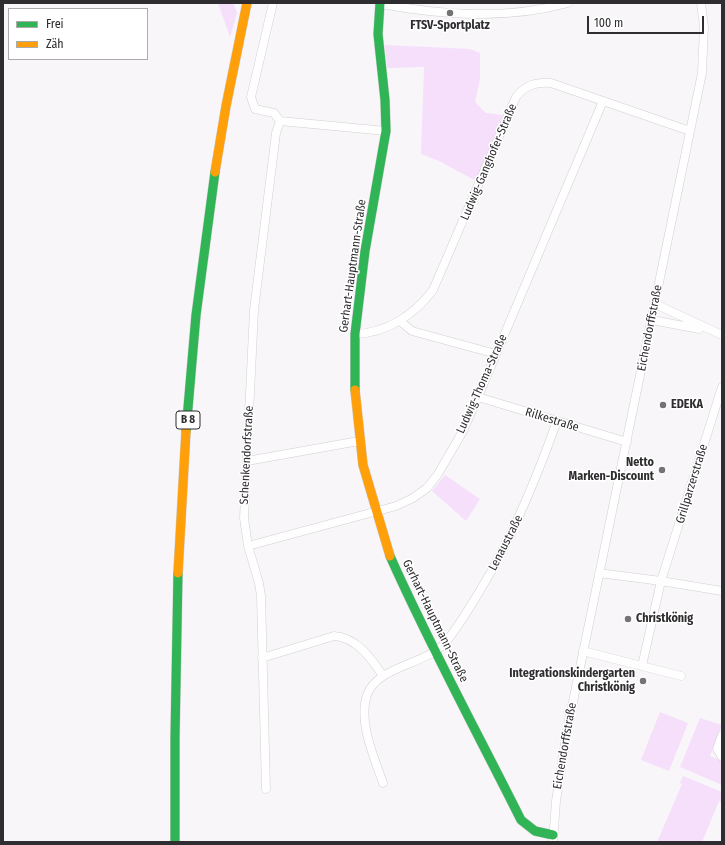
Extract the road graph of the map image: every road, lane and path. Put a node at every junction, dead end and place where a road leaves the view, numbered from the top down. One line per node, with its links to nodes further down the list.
1 (247, 3): 39 (street, B 8)
2 (273, 3): 7 (street)
3 (381, 3): 4 (street); 8 (street, Gerhart-Hauptmann-Straße)
4 (568, 3)
5 (701, 3): 9 (street, Eichendorffstraße)
6 (603, 101): 9 (street, Ludwig-Ganghofer-Straße); 12 (street, Ludwig-Ganghofer-Straße); 16 (street, Ludwig-Thoma-Straße)
7 (280, 121): 8 (street); 22 (street, Schenkendorfstraße)
8 (386, 131): 14 (street, Gerhart-Hauptmann-Straße)
9 (690, 131): 10 (street, Eichendorffstraße)
10 (655, 304): 11 (street, Eichendorffstraße); 13 (street)
11 (652, 320): 13 (street); 21 (street, Eichendorffstraße)
12 (400, 321): 14 (street, Ludwig-Ganghofer-Straße); 16 (street)
13 (707, 330): 15 (street)
14 (355, 334): 20 (street, Gerhart-Hauptmann-Straße)
15 (722, 336)
16 (496, 354): 18 (street, Ludwig-Thoma-Straße)
17 (722, 387): 26 (street, Grillparzerstraße)
18 (478, 397): 19 (street, Rilkestraße); 23 (street, Ludwig-Thoma-Straße)
19 (557, 421): 21 (street, Rilkestraße); 29 (street, Lenaustraße)
20 (359, 441): 22 (street); 23 (street, Gerhart-Hauptmann-Straße)
21 (627, 442): 25 (street, Eichendorffstraße)
22 (247, 461): 24 (street, Schenkendorfstraße)
23 (376, 511): 24 (street, Ludwig-Thoma-Straße); 29 (street, Gerhart-Hauptmann-Straße)
24 (248, 546): 30 (street, Schenkendorfstraße)
25 (599, 573): 26 (street); 28 (street, Eichendorffstraße)
26 (661, 581): 27 (street); 31 (street, Grillparzerstraße)
27 (722, 591)
28 (583, 650): 31 (street); 38 (street, Eichendorffstraße)
29 (434, 652): 32 (street, Lenaustraße); 38 (street, Gerhart-Hauptmann-Straße)
30 (262, 658): 32 (street); 37 (street, Schenkendorfstraße)
31 (642, 666): 33 (street)
32 (383, 676): 36 (street)
33 (681, 676)
34 (722, 734): 35 (street)
35 (722, 757)
36 (383, 783)
37 (266, 789)
38 (553, 839)
39 (175, 842)

